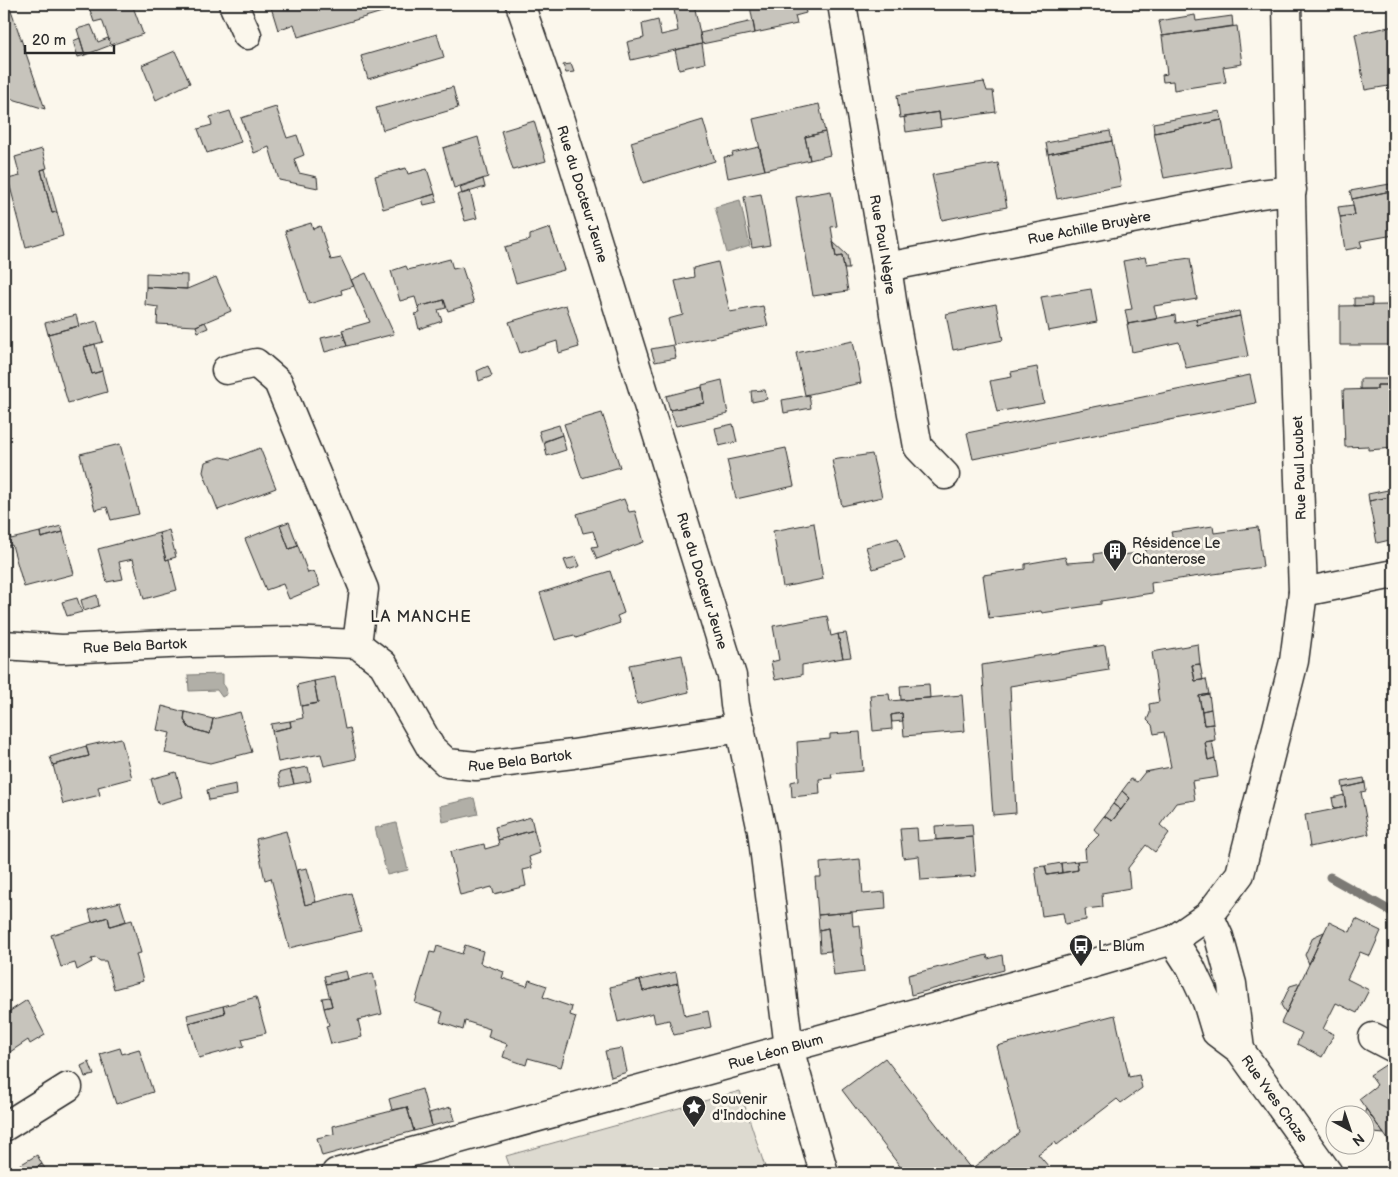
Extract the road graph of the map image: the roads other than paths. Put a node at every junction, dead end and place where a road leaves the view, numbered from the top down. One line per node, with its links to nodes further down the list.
1 (233, 4): 5 (street)
2 (520, 4): 14 (street, Rue du Docteur Jeune)
3 (842, 4): 7 (street, Rue Paul Nègre)
4 (1287, 4): 6 (street, Rue Paul Loubet)
5 (247, 35)
6 (1292, 190): 7 (street, Rue Achille Bruyère); 11 (street, Rue Paul Loubet)
7 (887, 267): 9 (street, Rue Paul Nègre)
8 (226, 370): 12 (street)
9 (945, 475)
10 (1394, 574): 11 (street)
11 (1303, 592): 15 (street, Rue Paul Loubet)
12 (357, 644): 13 (street, Rue Bela Bartok); 14 (street, Rue Bela Bartok)
13 (4, 645)
14 (741, 728): 17 (street, Rue du Docteur Jeune)
15 (1209, 915): 16 (street, Rue Léon Blum); 18 (street, Rue Yves Chaze)
16 (1173, 940): 17 (street, Rue Léon Blum); 18 (street, Rue Yves Chaze)
17 (789, 1048): 21 (street, Rue Léon Blum); 22 (street, Rue du Docteur Jeune)
18 (1240, 1050): 23 (street, Rue Yves Chaze)
19 (68, 1087): 20 (street)
20 (4, 1128)
21 (336, 1173)
22 (824, 1173)
23 (1328, 1173)

